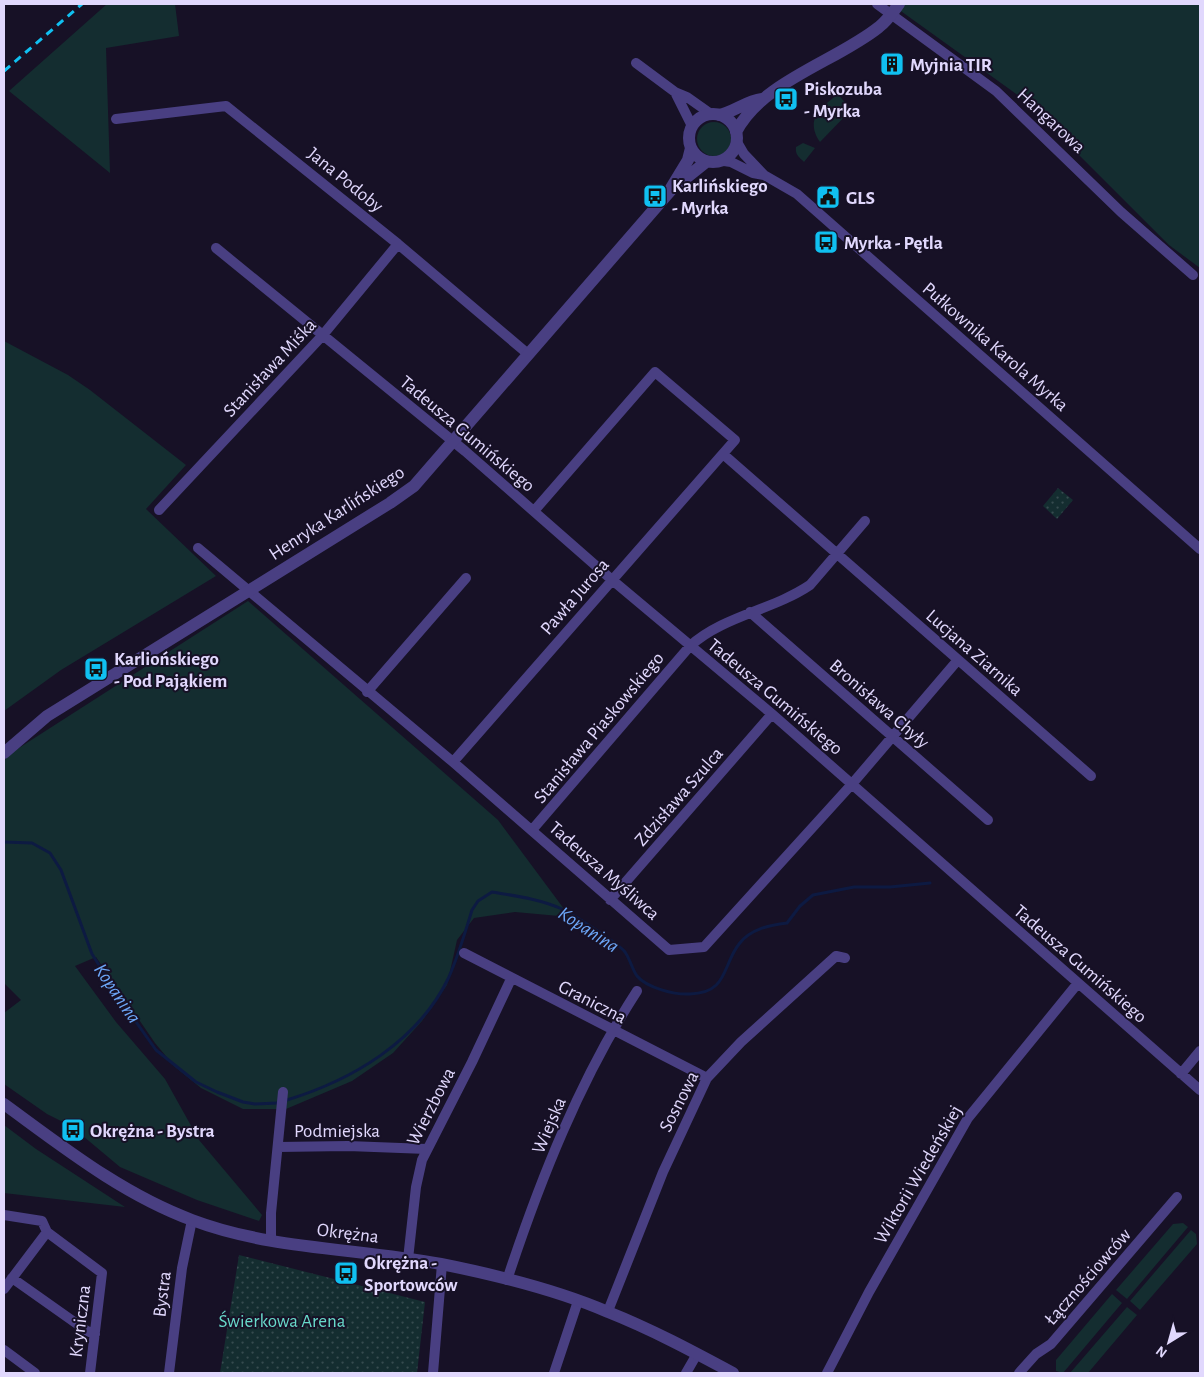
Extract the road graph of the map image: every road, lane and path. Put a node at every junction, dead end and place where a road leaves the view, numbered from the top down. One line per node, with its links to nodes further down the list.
1 (877, 4): 2 (street, Hangarowa)
2 (895, 9): 5 (street); 17 (street, Hangarowa)
3 (636, 63): 4 (street)
4 (675, 92): 6 (street); 8 (street)
5 (762, 99): 6 (street); 9 (street)
6 (715, 114): 8 (street); 9 (street)
7 (116, 119): 15 (street, Jana Podoby)
8 (692, 126): 10 (street)
9 (737, 137): 11 (street); 13 (street, Pułkownika Karola Myrka)
10 (691, 148): 12 (street); 14 (street, Henryka Karlińskiego)
11 (724, 160): 12 (street); 13 (street, Pułkownika Karola Myrka)
12 (706, 162): 14 (street, Henryka Karlińskiego)
13 (764, 175): 26 (street, Pułkownika Karola Myrka)
14 (671, 190): 19 (street, Henryka Karlińskiego)
15 (398, 244): 18 (street, Stanisława Miśka); 19 (street, Jana Podoby)
16 (216, 248): 18 (street, Tadeusza Gumińskiego)
17 (1193, 275)
18 (322, 336): 20 (street, Tadeusza Gumińskiego); 22 (street, Stanisława Miśka)
19 (528, 354): 20 (street, Henryka Karlińskiego)
20 (453, 441): 23 (street, Tadeusza Gumińskiego); 30 (street, Henryka Karlińskiego)
21 (723, 454): 23 (street); 27 (street, Lucjana Ziarnika); 29 (street, Pawła Jurosa)
22 (159, 510)
23 (534, 511): 29 (street, Tadeusza Gumińskiego)
24 (865, 521): 27 (street, Stanisława Piaskowskiego)
25 (198, 548): 30 (street, Tadeusza Myśliwca)
26 (1200, 549)
27 (836, 554): 31 (street, Stanisława Piaskowskiego); 33 (street, Lucjana Ziarnika)
28 (466, 578): 34 (street)
29 (612, 579): 32 (street, Tadeusza Gumińskiego); 38 (street, Pawła Jurosa)
30 (250, 590): 34 (street, Tadeusza Myśliwca); 37 (street, Henryka Karlińskiego)
31 (750, 612): 32 (street, Stanisława Piaskowskiego); 36 (street, Bronisława Chyły)
32 (690, 646): 35 (street, Tadeusza Gumińskiego); 42 (street, Stanisława Piaskowskiego)
33 (957, 661): 36 (street, Tadeusza Myśliwca); 39 (street, Lucjana Ziarnika)
34 (367, 692): 38 (street, Tadeusza Myśliwca)
35 (772, 714): 40 (street, Tadeusza Gumińskiego); 43 (street, Zdzisława Szulca)
36 (893, 737): 40 (street, Tadeusza Myśliwca); 41 (street, Bronisława Chyły)
37 (4, 753)
38 (453, 762): 42 (street, Tadeusza Myśliwca)
39 (1091, 776)
40 (852, 784): 43 (street, Tadeusza Myśliwca); 47 (street, Tadeusza Gumińskiego)
41 (988, 820)
42 (532, 830): 43 (street, Tadeusza Myśliwca)
43 (610, 900)
44 (464, 953): 46 (street, Graniczna)
45 (845, 958): 52 (street, Sosnowa)
46 (511, 979): 49 (street, Graniczna); 57 (street, Wierzbowa)
47 (1078, 983): 51 (street, Tadeusza Gumińskiego); 80 (street, Wiktorii Wiedeńskiej)
48 (637, 990): 49 (street, Wiejska)
49 (612, 1030): 52 (street, Graniczna); 66 (street, Wiejska)
50 (1200, 1051): 51 (street)
51 (1181, 1074): 53 (street, Tadeusza Gumińskiego)
52 (708, 1078): 69 (street, Sosnowa)
53 (1200, 1090)
54 (283, 1092): 56 (street, Podmiejska)
55 (4, 1104): 60 (street, Okrężna)
56 (278, 1147): 57 (street, Podmiejska); 62 (street, Podmiejska)
57 (427, 1149): 63 (street, Wierzbowa)
58 (1177, 1197): 81 (street, Łącznościowców)
59 (4, 1215): 61 (street, Kryniczna)
60 (192, 1220): 62 (street, Okrężna); 75 (street, Bystra)
61 (47, 1232): 65 (street); 70 (street, Kryniczna)
62 (270, 1241): 63 (street, Okrężna)
63 (408, 1259): 64 (street, Okrężna)
64 (442, 1264): 66 (street, Okrężna); 76 (street)
65 (12, 1278): 67 (street); 70 (street)
66 (507, 1280): 68 (street, Okrężna)
67 (4, 1289)
68 (578, 1301): 69 (street, Okrężna); 77 (street)
69 (608, 1312): 72 (street, Okrężna)
70 (95, 1334): 74 (street, Kryniczna)
71 (4, 1350): 73 (street)
72 (697, 1354): 78 (street); 79 (street, Okrężna)
73 (35, 1373)
74 (90, 1373)
75 (169, 1373)
76 (432, 1373)
77 (554, 1373)
78 (686, 1373)
79 (732, 1373)
80 (827, 1373)
81 (1019, 1373)

